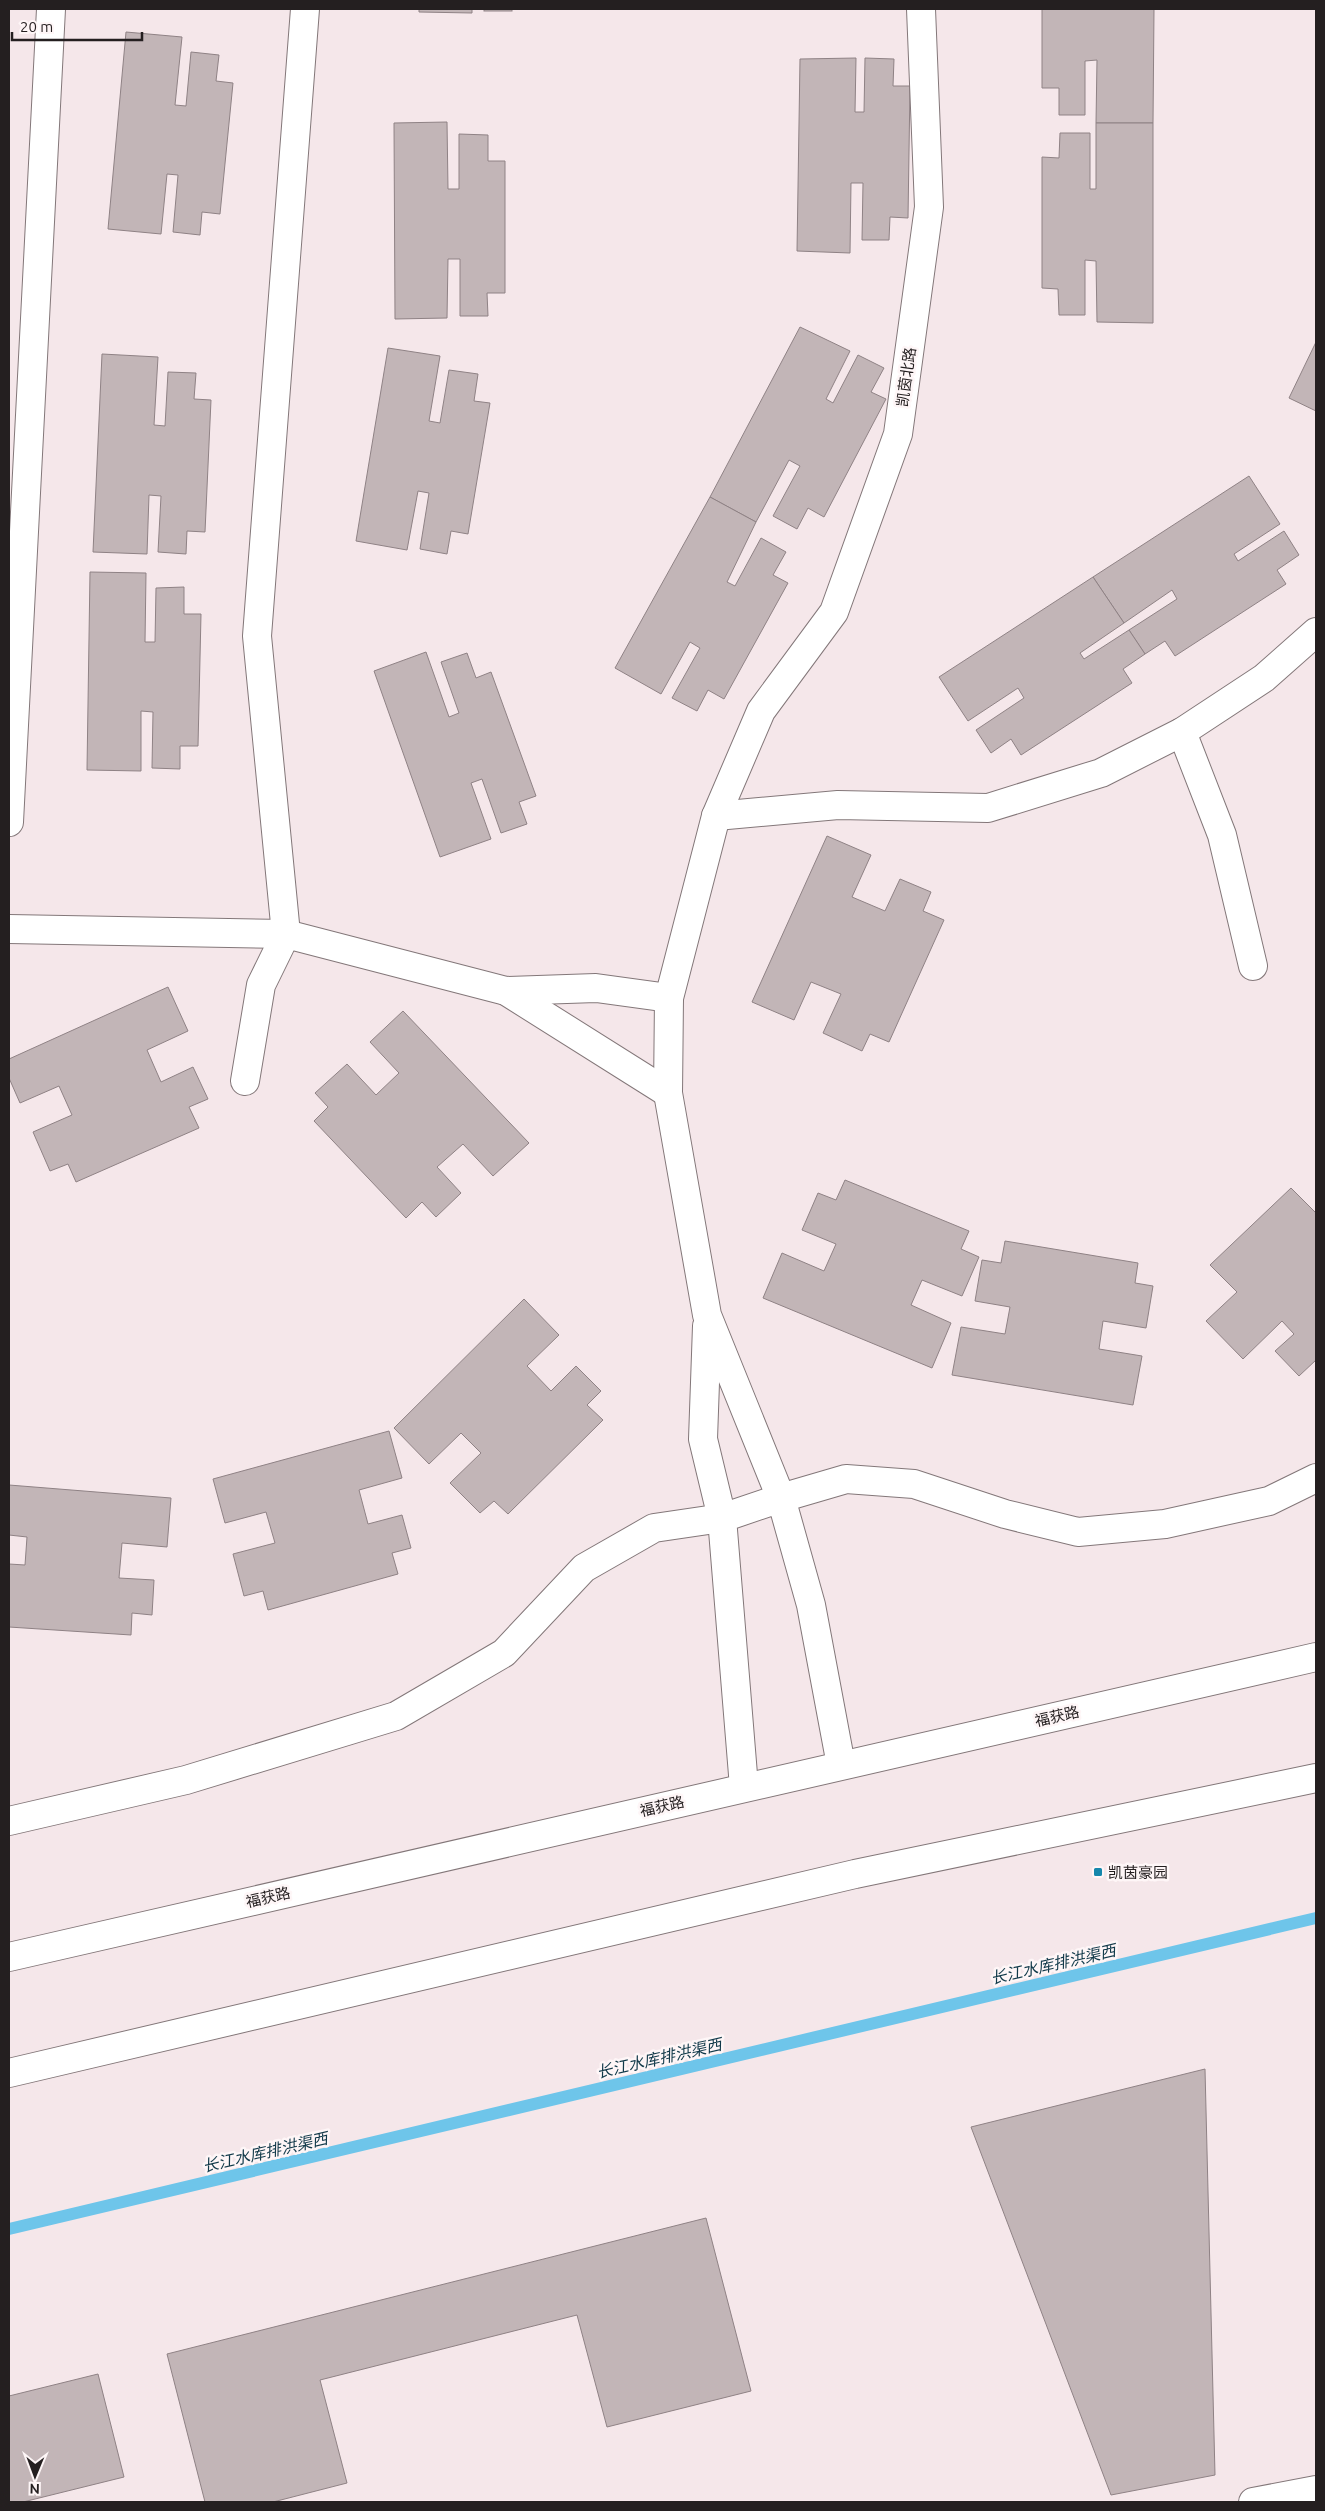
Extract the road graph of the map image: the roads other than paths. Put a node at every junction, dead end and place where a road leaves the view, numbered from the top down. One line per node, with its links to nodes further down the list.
1 (51, 9): 7 (street)
2 (305, 9): 9 (street)
3 (921, 9): 6 (street, 凯茵北路)
4 (1316, 632): 5 (street)
5 (1182, 732): 6 (street); 10 (street)
6 (716, 816): 12 (street, 凯茵北路)
7 (9, 822)
8 (9, 930): 9 (street)
9 (286, 934): 11 (street); 13 (street)
10 (1253, 966)
11 (506, 992): 12 (street); 14 (street)
12 (669, 998): 14 (street, 凯茵北路)
13 (245, 1081)
14 (668, 1093): 15 (street, 凯茵北路)
15 (707, 1315): 17 (street); 18 (street)
16 (1316, 1478): 17 (street)
17 (781, 1498): 18 (street); 20 (street)
18 (722, 1518): 22 (street); 23 (street)
19 (1316, 1657): 20 (street, 福获路)
20 (841, 1765): 22 (street, 福获路)
21 (1316, 1778): 25 (street)
22 (744, 1787): 24 (street, 福获路)
23 (9, 1821)
24 (9, 1956)
25 (9, 2073)
26 (1316, 2490): 27 (street)
27 (1253, 2502)

